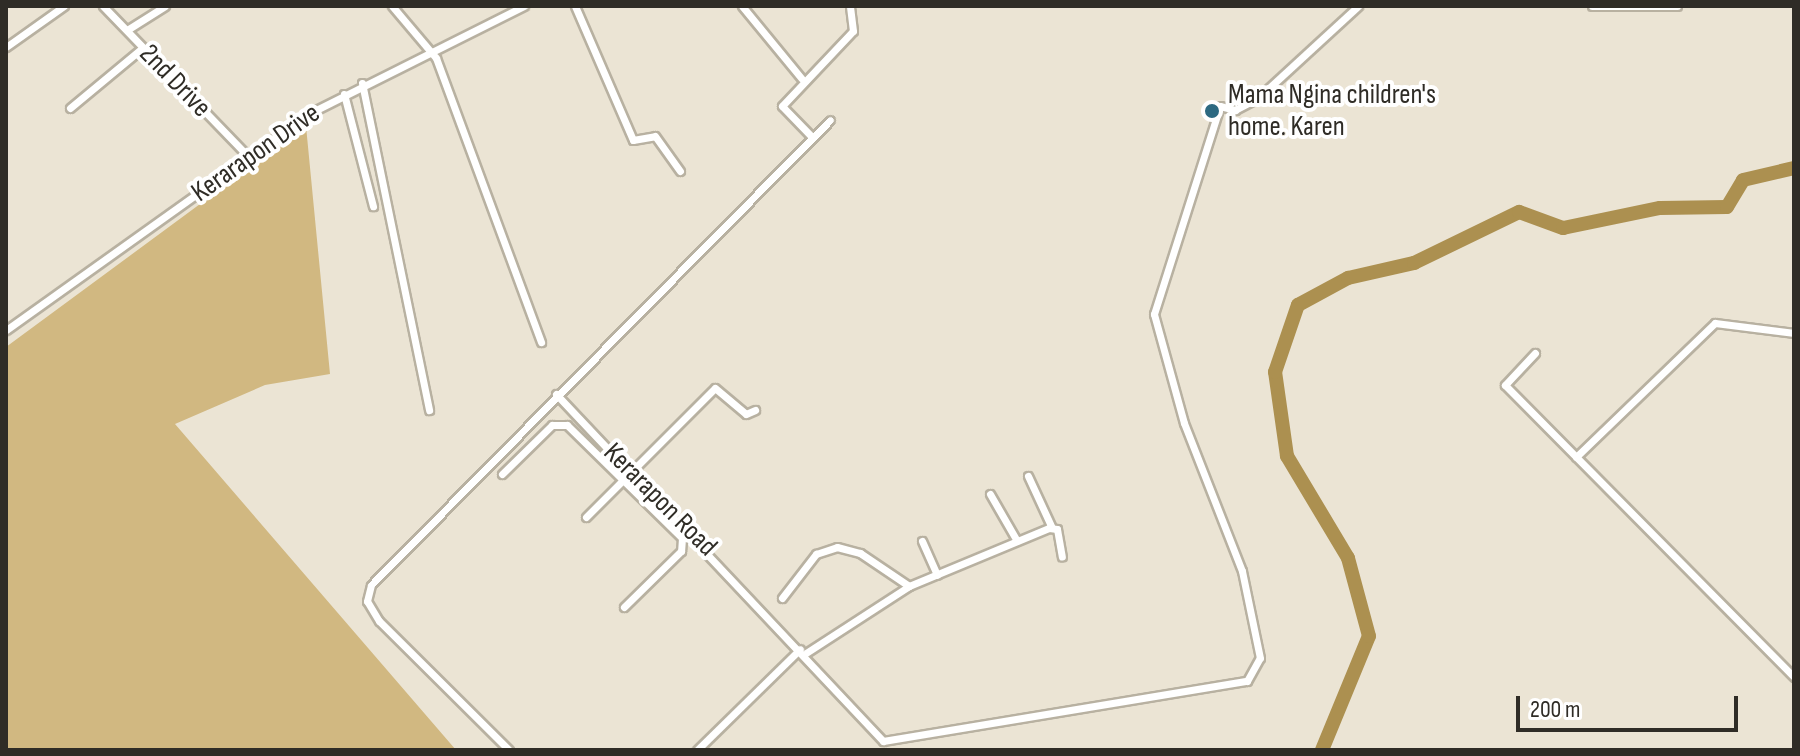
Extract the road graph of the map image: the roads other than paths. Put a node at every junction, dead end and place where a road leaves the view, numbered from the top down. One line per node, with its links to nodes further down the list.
1 (64, 6): 13 (street)
2 (103, 6): 12 (street, 2nd Drive)
3 (165, 6): 12 (street)
4 (392, 6): 15 (street)
5 (524, 6): 15 (street, Kerarapon Drive)
6 (575, 6): 23 (street)
7 (742, 6): 16 (street)
8 (850, 6): 16 (street)
9 (1358, 6): 49 (street)
10 (1592, 6): 11 (street)
11 (1677, 6)
12 (127, 30): 14 (street, 2nd Drive)
13 (6, 47)
14 (141, 49): 19 (street); 22 (street, 2nd Drive)
15 (431, 50): 17 (street, Kerarapon Drive); 27 (street)
16 (802, 79): 21 (street)
17 (362, 83): 18 (street, Kerarapon Drive); 30 (street)
18 (344, 94): 22 (street, Kerarapon Drive); 24 (street)
19 (70, 108)
20 (830, 120): 21 (street)
21 (812, 137): 29 (street)
22 (248, 156): 25 (street, Kerarapon Drive)
23 (680, 171)
24 (373, 206)
25 (6, 330)
26 (1794, 333): 32 (street)
27 (541, 342)
28 (1535, 353): 32 (street)
29 (556, 394): 33 (street, Kerarapon Road); 50 (street)
30 (429, 410)
31 (755, 410): 33 (street)
32 (1576, 457): 48 (street)
33 (632, 472): 36 (street); 47 (street, Kerarapon Road)
34 (502, 474): 36 (street)
35 (1028, 476): 39 (street)
36 (623, 481): 38 (street); 46 (street)
37 (990, 494): 41 (street)
38 (586, 517)
39 (1052, 528): 41 (street); 42 (street)
40 (922, 541): 43 (street)
41 (1017, 541): 43 (street)
42 (1062, 557)
43 (937, 575): 44 (street)
44 (909, 586): 45 (street); 47 (street)
45 (782, 598)
46 (624, 607)
47 (803, 651): 49 (street, Kerarapon Road); 51 (street)
48 (1794, 677)
49 (883, 741): 52 (street, Kerarapon Road)
50 (509, 750)
51 (697, 750)
52 (889, 750)

